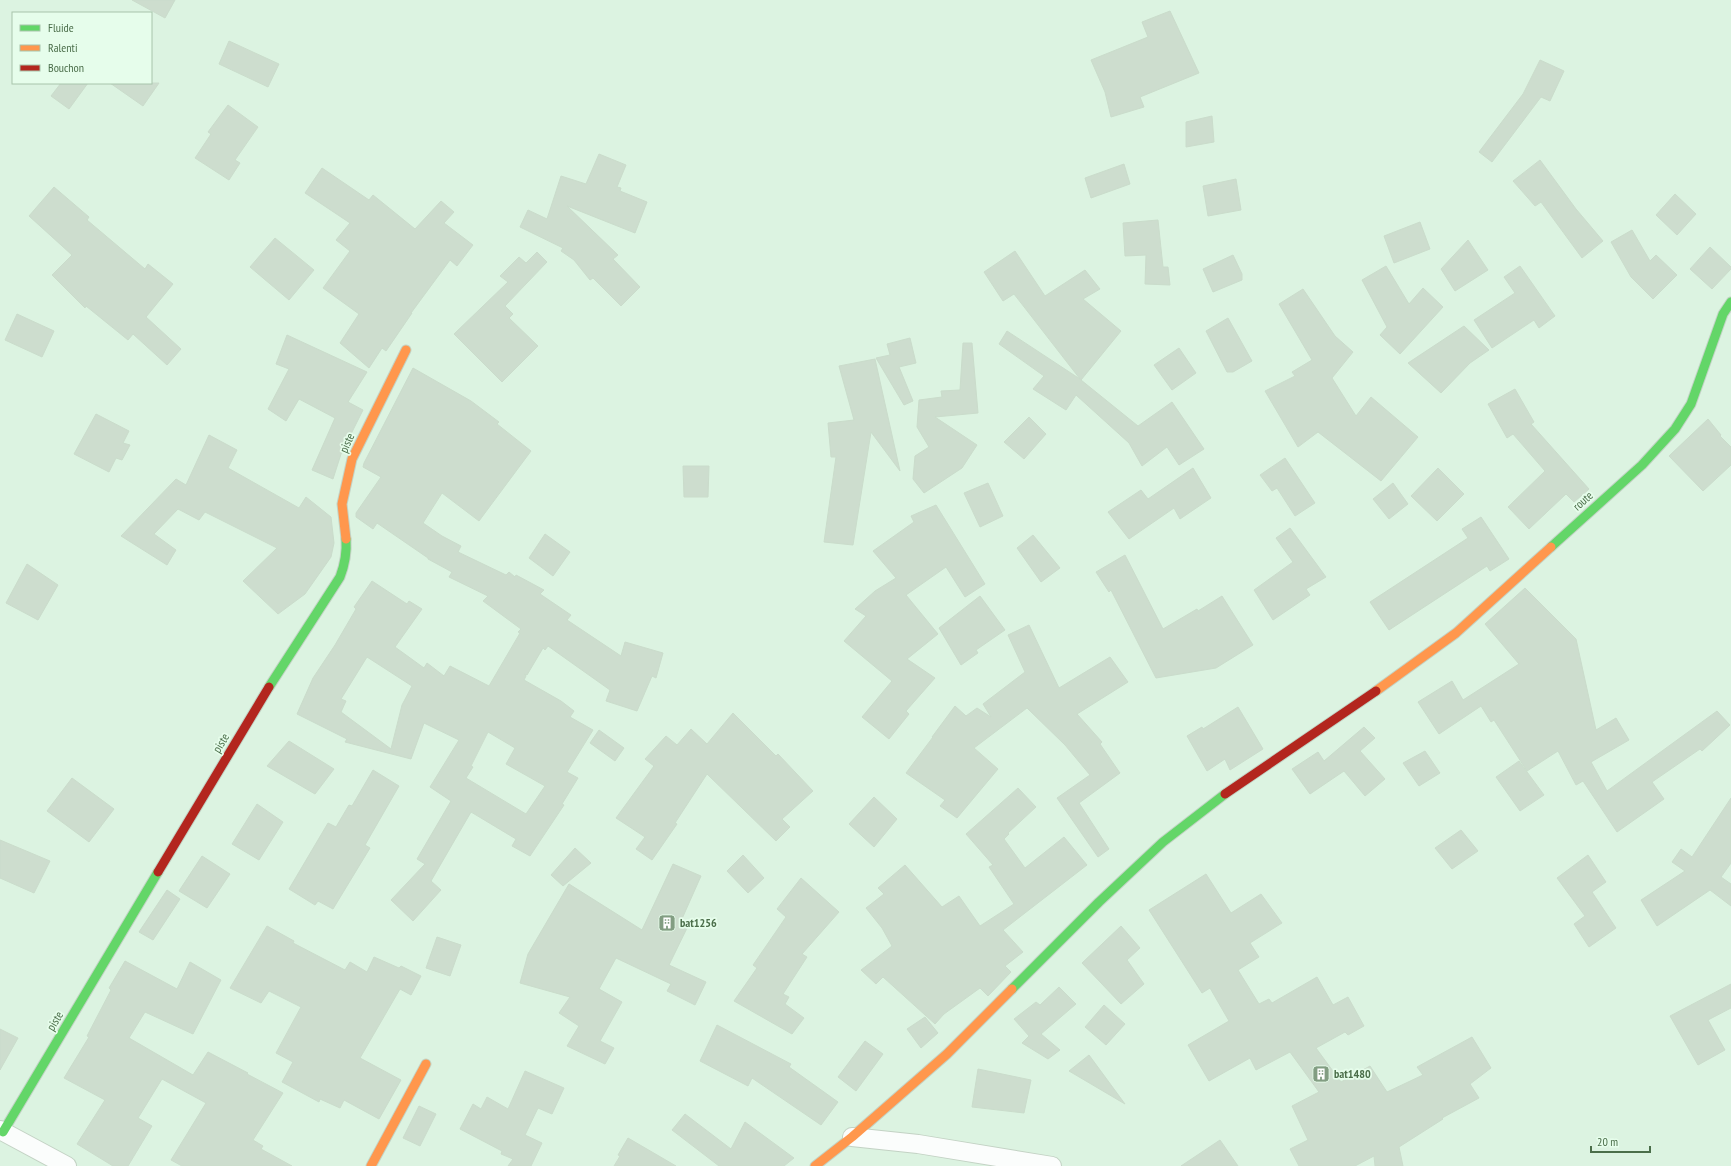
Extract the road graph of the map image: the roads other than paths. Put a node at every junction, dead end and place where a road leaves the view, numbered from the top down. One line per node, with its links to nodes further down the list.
1 (1731, 302): 5 (street, route)
2 (406, 350): 4 (street, piste)
3 (426, 1064): 7 (street)
4 (2, 1131): 6 (street)
5 (852, 1137): 8 (street, route); 9 (street)
6 (67, 1166)
7 (371, 1166)
8 (816, 1166)
9 (1052, 1166)

